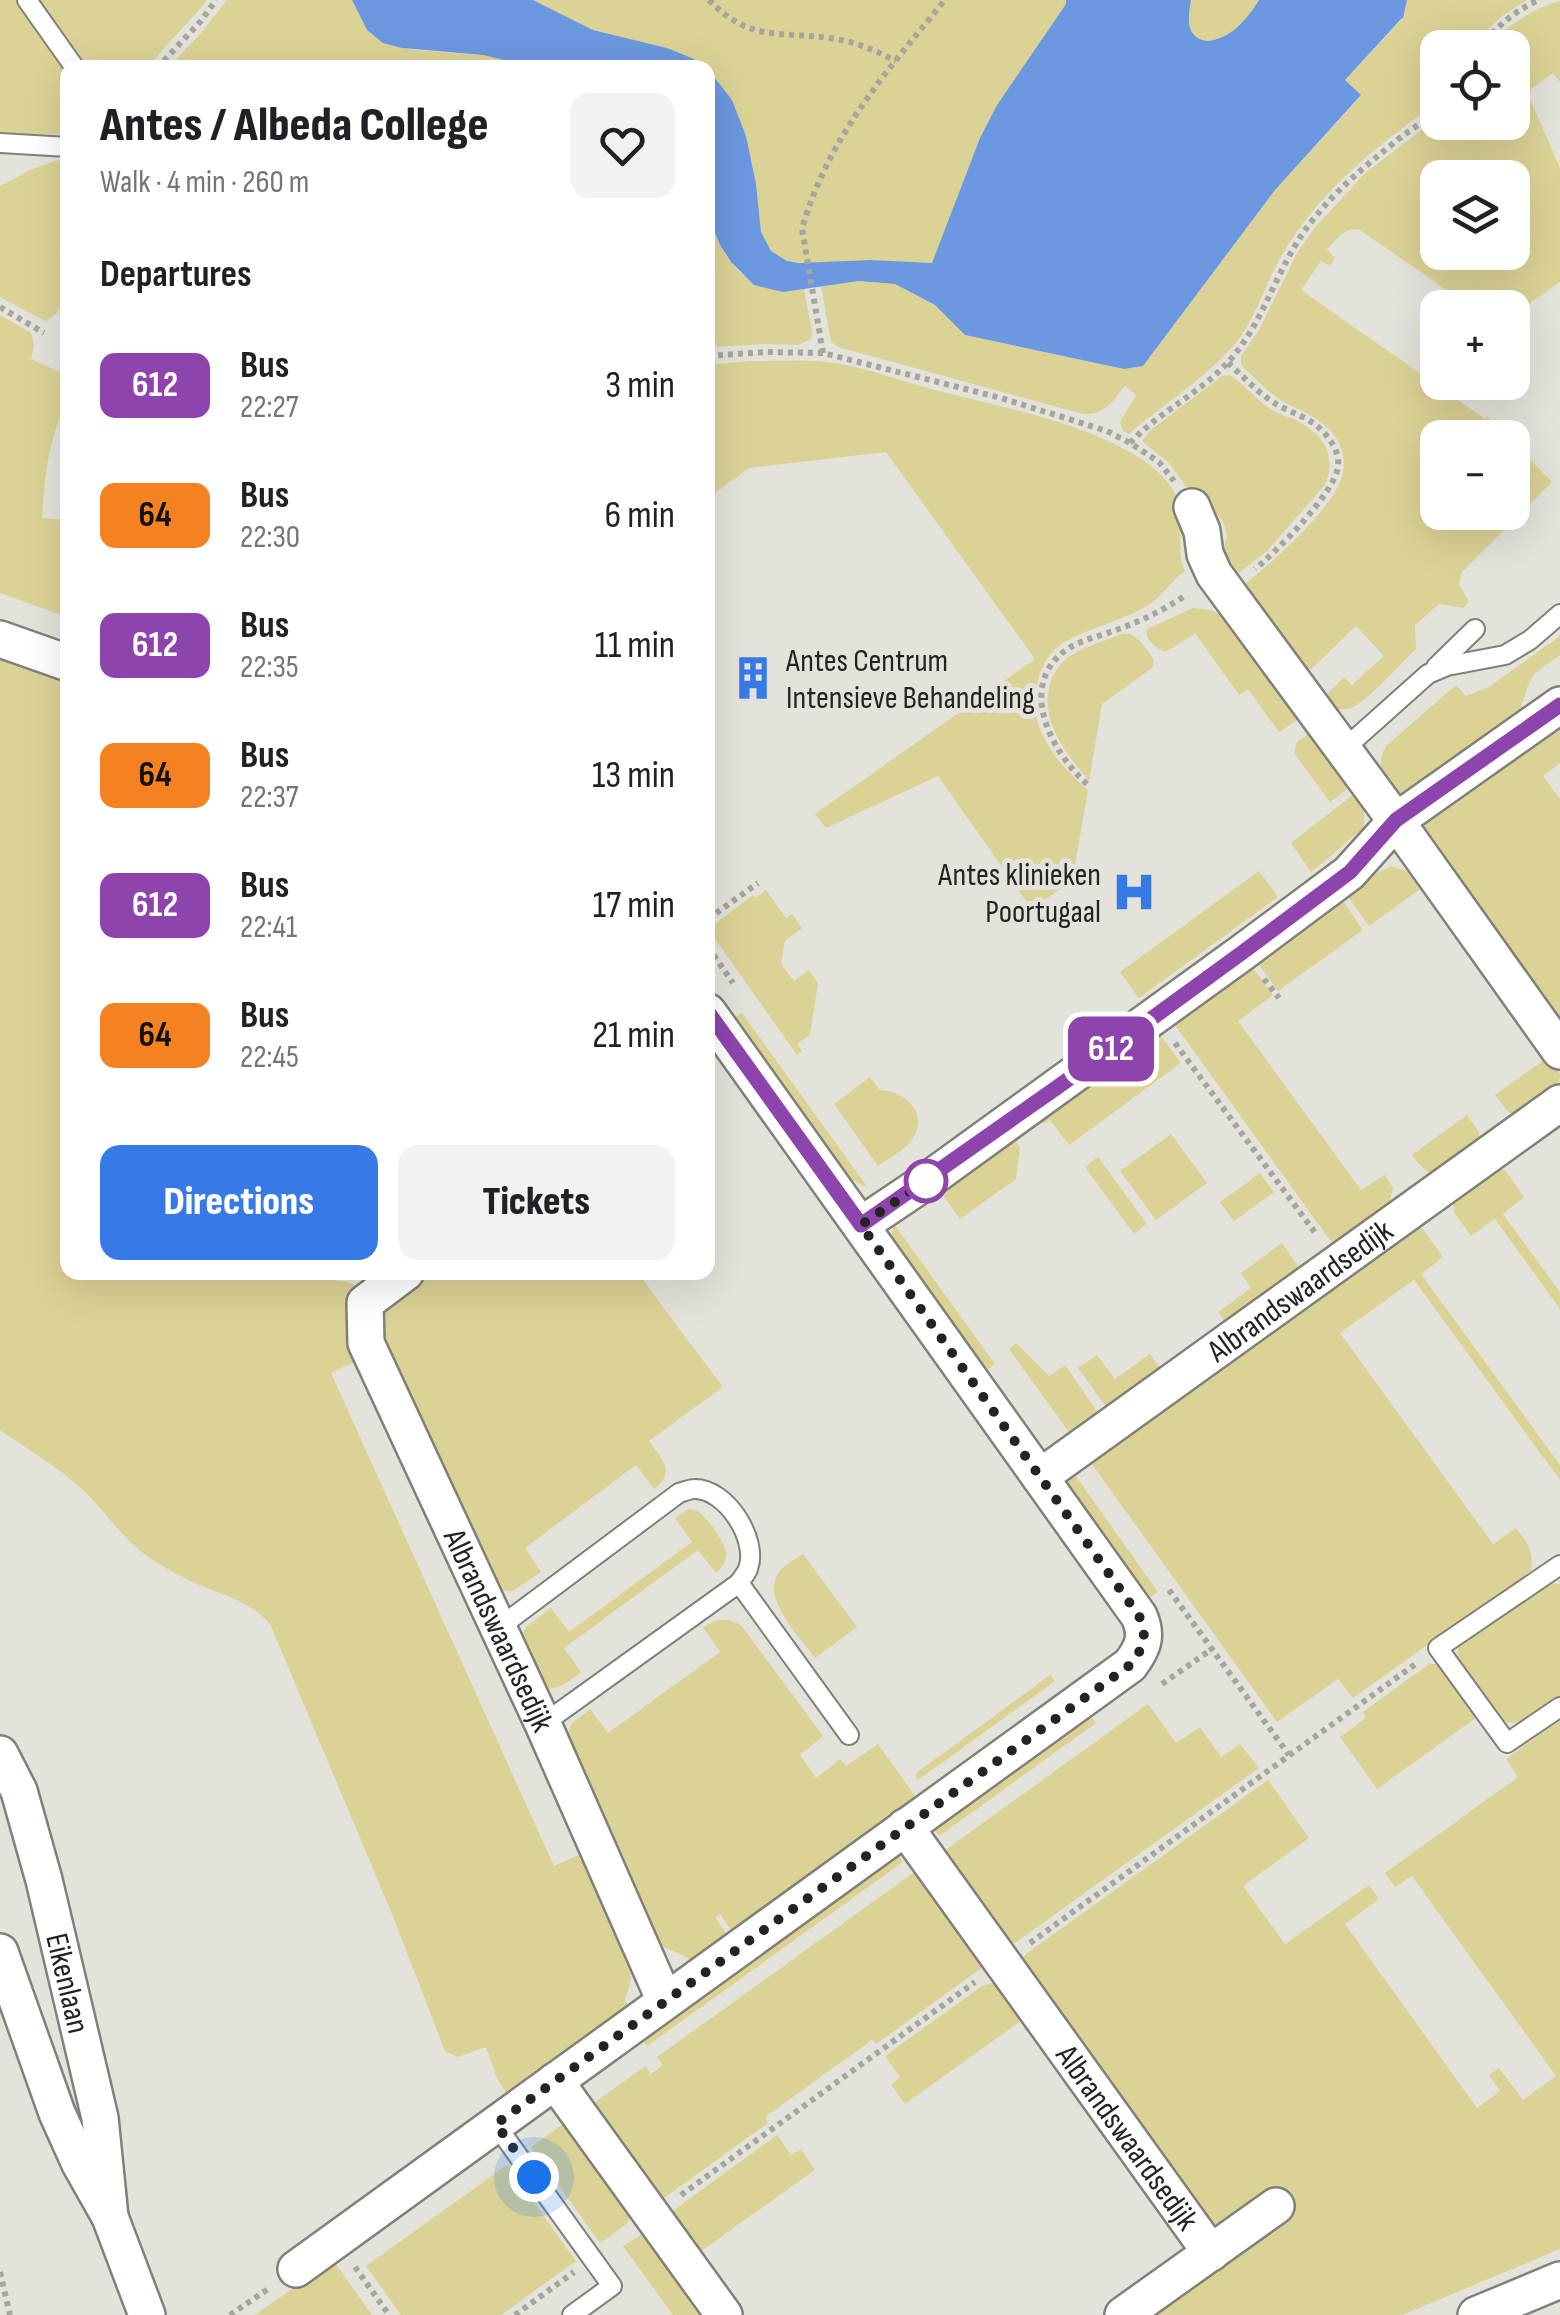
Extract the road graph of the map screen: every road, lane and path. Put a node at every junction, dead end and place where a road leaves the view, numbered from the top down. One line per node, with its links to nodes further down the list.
1 (27, 0): 7 (lane)
2 (216, 0): 8 (path)
3 (708, 0): 9 (path)
4 (946, 0): 9 (path)
5 (1540, 0): 6 (path)
6 (1496, 30)
7 (69, 60)
8 (164, 60)
9 (896, 61): 15 (path)
10 (1420, 123): 17 (path)
11 (0, 144): 12 (lane)
12 (60, 147)
13 (0, 307): 14 (path)
14 (44, 333)
15 (822, 353): 16 (path); 18 (path)
16 (715, 356)
17 (1228, 363): 18 (path); 20 (path)
18 (1130, 443): 19 (path)
19 (1192, 506): 20 (street)
20 (1219, 581): 27 (street); 28 (path)
21 (1560, 614): 25 (lane)
22 (1475, 629): 25 (lane)
23 (0, 639): 24 (street)
24 (60, 660)
25 (1428, 674): 27 (lane)
26 (1560, 705): 29 (street)
27 (1344, 749): 29 (street)
28 (1088, 784)
29 (1396, 820): 32 (street); 34 (street)
30 (758, 883): 31 (path)
31 (715, 914)
32 (1156, 1017): 36 (street); 37 (path)
33 (715, 1034): 36 (street)
34 (1560, 1051)
35 (1560, 1103): 37 (street, Albrandswaardsedijk)
36 (861, 1225): 39 (street)
37 (1337, 1263): 39 (street, Albrandswaardsedijk)
38 (395, 1280): 42 (street, Albrandswaardsedijk)
39 (1040, 1477): 47 (street)
40 (1560, 1565): 43 (lane)
41 (739, 1583): 42 (lane); 44 (lane); 45 (lane)
42 (497, 1628): 44 (street, Albrandswaardsedijk)
43 (1560, 1707)
44 (543, 1724): 49 (street, Albrandswaardsedijk)
45 (849, 1735)
46 (0, 1754): 53 (street, Eikenlaan)
47 (905, 1827): 49 (street); 55 (street, Albrandswaardsedijk)
48 (0, 1952): 53 (street)
49 (664, 2001): 50 (street)
50 (555, 2081): 51 (street); 64 (street)
51 (496, 2124): 54 (street); 63 (lane)
52 (1276, 2206): 55 (street, Albrandswaardsedijk)
53 (110, 2217): 61 (street)
54 (336, 2242): 56 (street); 59 (path)
55 (1211, 2253): 65 (street, Albrandswaardsedijk)
56 (296, 2269): 62 (path)
57 (0, 2272): 60 (path)
58 (1560, 2280): 66 (street)
59 (386, 2314)
60 (10, 2315)
61 (148, 2315)
62 (230, 2315)
63 (572, 2315)
64 (724, 2315)
65 (1123, 2315)
66 (1476, 2315)

